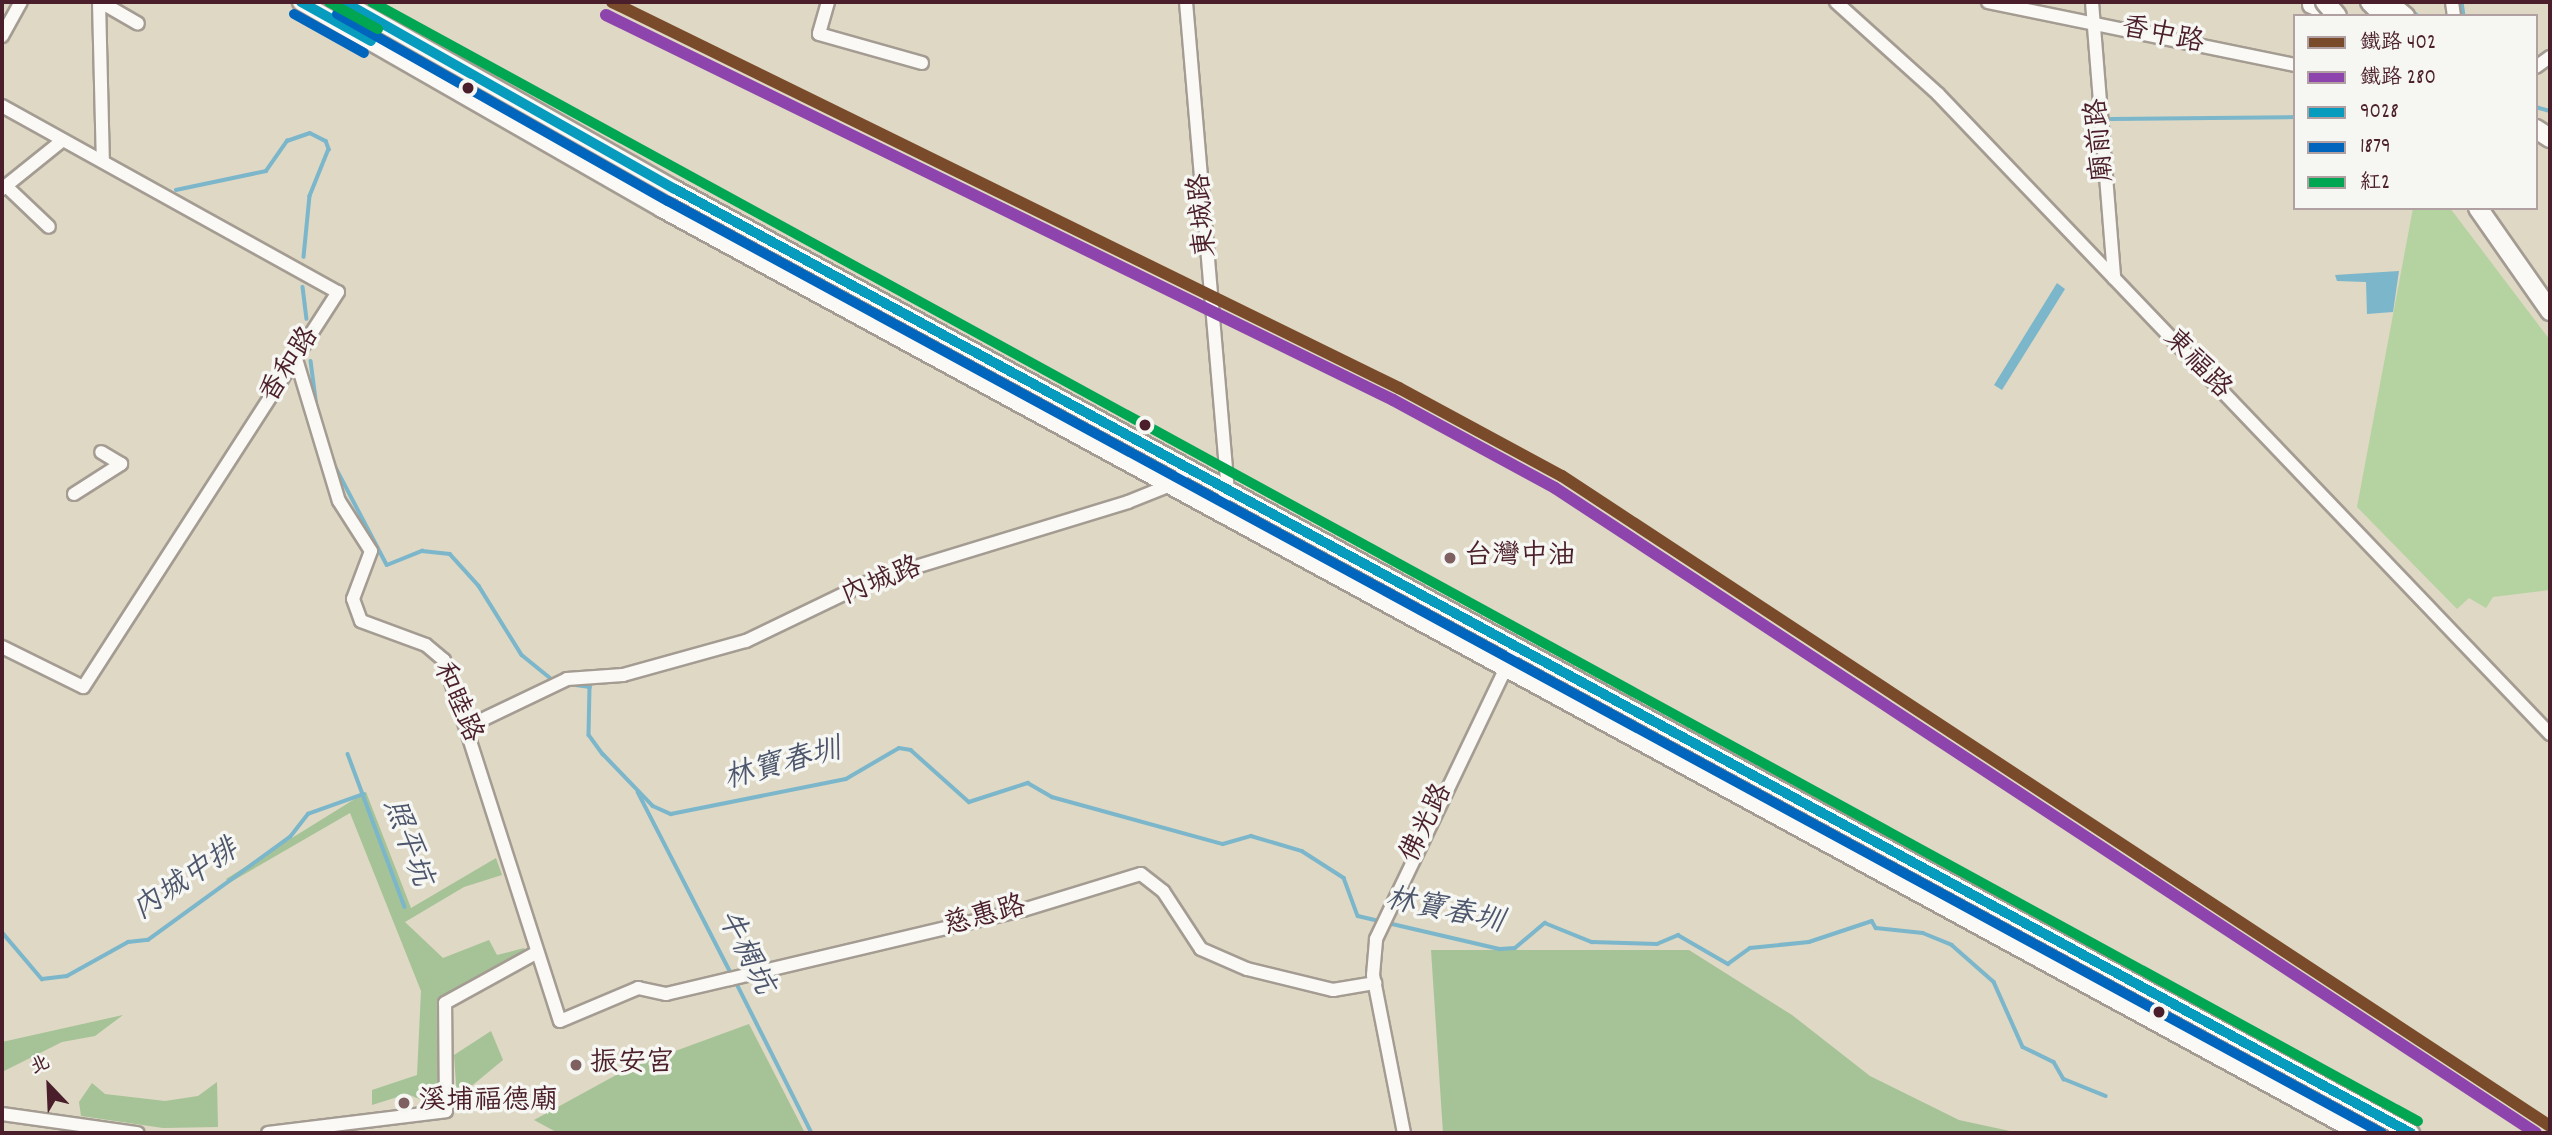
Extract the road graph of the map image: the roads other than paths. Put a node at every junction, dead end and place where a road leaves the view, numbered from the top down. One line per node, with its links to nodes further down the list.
1 (21, 2): 16 (street)
2 (301, 2): 20 (main road)
3 (344, 2): 19 (main road)
4 (828, 2): 17 (street)
5 (1186, 2): 35 (street, 東城路)
6 (1836, 2): 29 (street, 東福路)
7 (1988, 2): 14 (street, 香中路)
8 (2092, 2): 14 (street, 廟前路)
9 (2389, 2): 13 (main road)
10 (101, 3): 15 (street); 23 (street)
11 (2316, 6): 12 (highway, bridge)
12 (2333, 14)
13 (2404, 14)
14 (2092, 23): 18 (street, 香中路); 29 (street, 廟前路)
15 (138, 24)
16 (2, 36)
17 (922, 63)
18 (2293, 65)
19 (466, 70): 20 (main road); 25 (main road)
20 (455, 88): 26 (main road)
21 (2, 106): 22 (street, 香和路)
22 (63, 140): 23 (street, 香和路); 24 (street)
23 (103, 161): 31 (street, 香和路)
24 (4, 188): 28 (street)
25 (675, 189): 26 (main road); 33 (main road)
26 (662, 209): 34 (main road)
27 (2479, 210): 30 (highway)
28 (49, 227)
29 (2113, 278): 42 (street, 東福路)
30 (2550, 311)
31 (296, 359): 38 (street, 香和路); 41 (street, 和睦路)
32 (101, 452): 36 (street)
33 (1189, 467): 34 (street, 內城路); 35 (main road)
34 (1173, 484): 37 (main road); 41 (street, 內城路)
35 (1228, 489): 37 (street, 東城路); 39 (main road)
36 (74, 494)
37 (1219, 509): 40 (main road)
38 (2, 647)
39 (1516, 647): 40 (street, 佛光路); 46 (main road)
40 (1503, 664): 44 (street, 佛光路); 47 (main road)
41 (467, 727): 43 (street, 和睦路)
42 (2550, 734)
43 (534, 954): 45 (street, 和睦路); 50 (street)
44 (1375, 984): 45 (street, 慈惠路); 51 (street, 佛光路)
45 (560, 1021)
46 (2230, 1037): 47 (main road); 53 (main road)
47 (2219, 1056): 52 (main road)
48 (2, 1114): 49 (street)
49 (138, 1133)
50 (268, 1133)
51 (1404, 1133)
52 (2358, 1133)
53 (2411, 1133)

